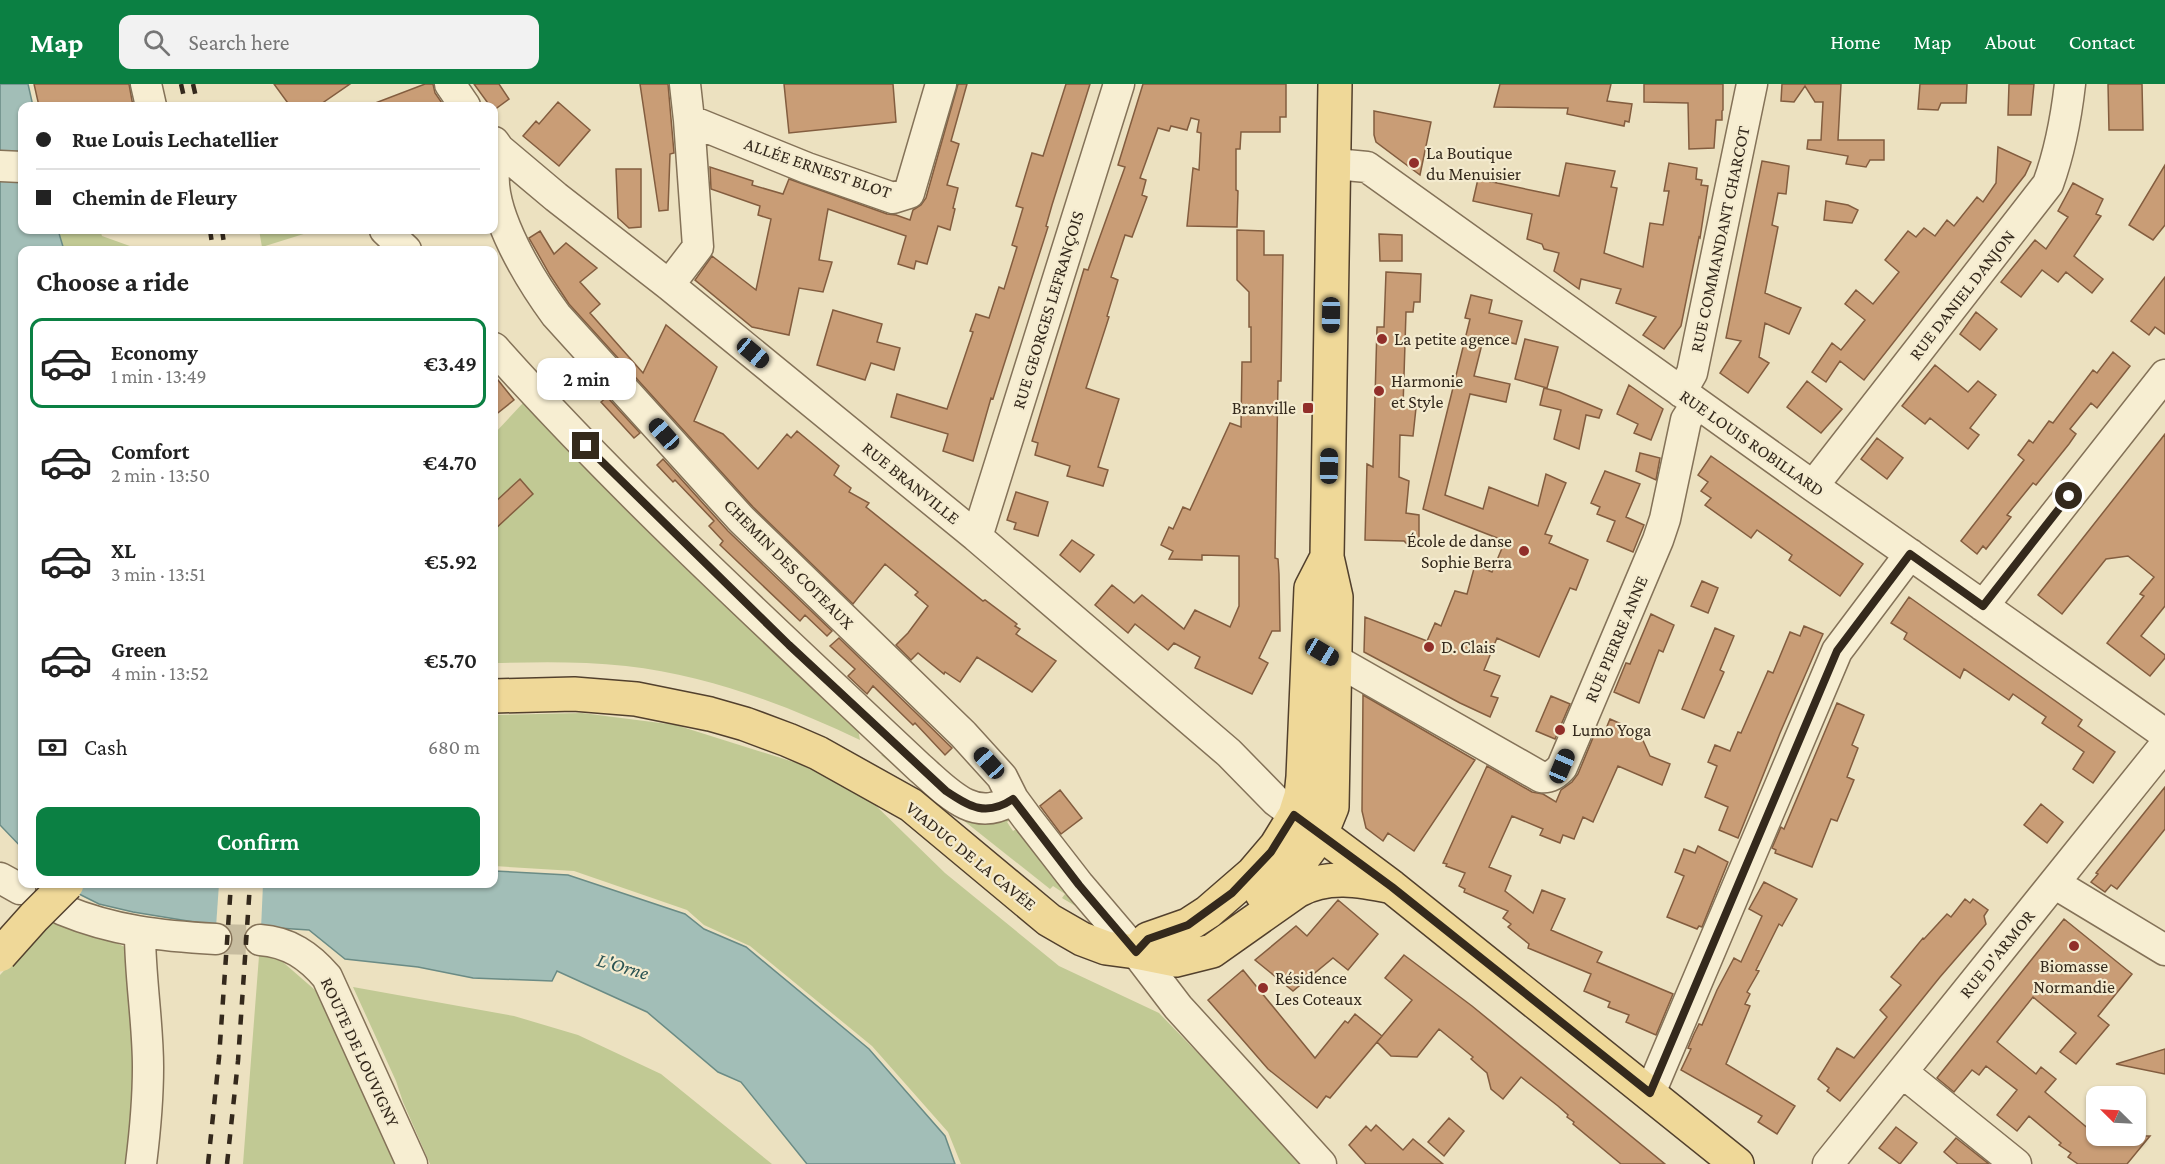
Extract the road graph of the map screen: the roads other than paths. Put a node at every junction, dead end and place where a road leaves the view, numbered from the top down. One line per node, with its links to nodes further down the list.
1 (146, 84): 9 (street)
2 (450, 84): 10 (street)
3 (685, 84): 11 (street)
4 (941, 84): 11 (street, ALLÉE ERNEST BLOT)
5 (1119, 84): 24 (street, RUE GEORGES LEFRANÇOIS)
6 (1335, 84): 13 (main road)
7 (1752, 84): 22 (street, RUE COMMANDANT CHARCOT)
8 (2070, 84): 23 (street, RUE DANIEL DANJON)
9 (150, 102)
10 (462, 102)
11 (689, 120): 19 (street)
12 (498, 148): 19 (street, RUE BRANVILLE)
13 (1335, 164): 22 (street, RUE LOUIS ROBILLARD); 27 (main road)
14 (0, 166): 15 (street)
15 (18, 167)
16 (498, 202): 31 (street, CHEMIN DES COTEAUX)
17 (389, 234): 18 (street)
18 (402, 246)
19 (669, 285): 24 (street, RUE BRANVILLE)
20 (498, 353): 31 (street)
21 (2165, 375): 26 (street)
22 (1689, 398): 23 (street, RUE LOUIS ROBILLARD); 27 (street, RUE PIERRE ANNE)
23 (1813, 486): 25 (street, RUE LOUIS ROBILLARD)
24 (976, 537): 32 (street, RUE BRANVILLE)
25 (1910, 554): 26 (street, RUE LOUIS ROBILLARD); 45 (street)
26 (1983, 606): 29 (street, RUE LOUIS ROBILLARD)
27 (1322, 652): 32 (main road); 33 (main road)
28 (498, 696): 41 (main road, VIADUC DE LA CAVÉE)
29 (2165, 734)
30 (2165, 745): 34 (street, RUE D'ARMOR)
31 (1013, 799): 41 (street, CHEMIN DES COTEAUX)
32 (1294, 815): 33 (street, RUE BRANVILLE); 41 (main road)
33 (1321, 834): 35 (main road); 43 (main road)
34 (2054, 883): 40 (street); 44 (street, RUE D'ARMOR)
35 (1392, 887): 43 (main road); 45 (main road)
36 (65, 897): 37 (street); 42 (main road, bridge)
37 (140, 933): 38 (street); 46 (street)
38 (216, 939)
39 (260, 940): 47 (street, ROUTE DE LOUVIGNY)
40 (2165, 950)
41 (1136, 952): 43 (main road, VIADUC DE LA CAVÉE); 48 (street, CHEMIN DES COTEAUX)
42 (0, 955)
43 (1176, 960)
44 (1902, 1072): 50 (street, RUE D'ARMOR); 51 (street)
45 (1650, 1093): 49 (main road)
46 (141, 1164)
47 (412, 1164)
48 (1321, 1164)
49 (1737, 1164)
50 (1828, 1164)
51 (2016, 1164)

